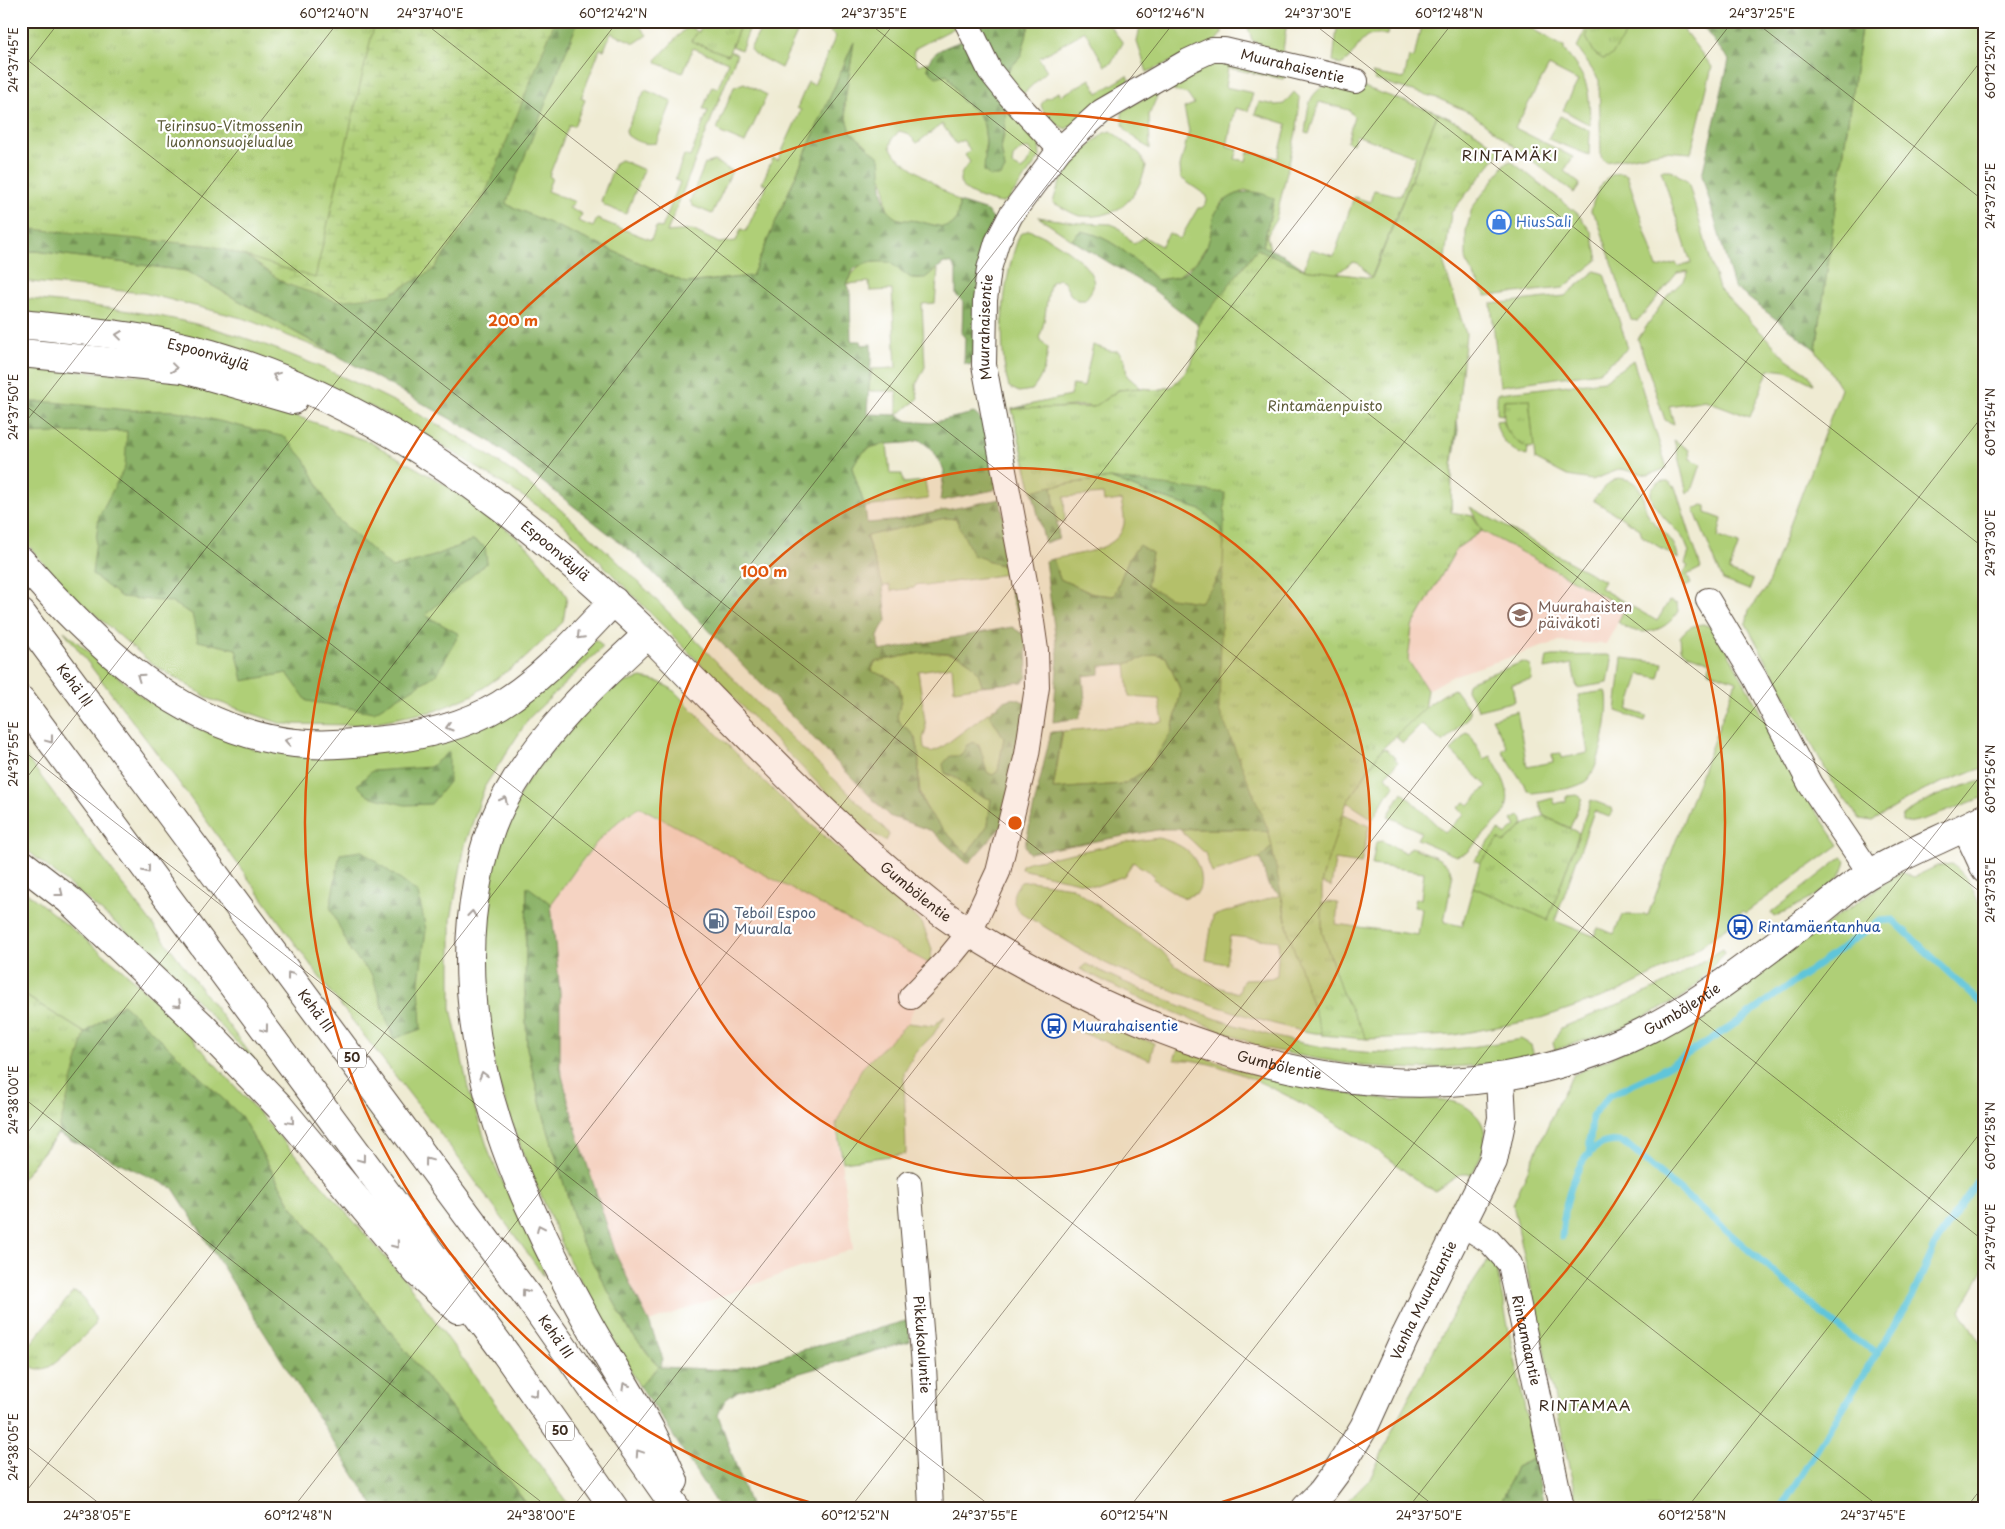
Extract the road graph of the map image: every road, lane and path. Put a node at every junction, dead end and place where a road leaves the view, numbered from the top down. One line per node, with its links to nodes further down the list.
1 (966, 21): 3 (street)
2 (1356, 80): 3 (street, Muurahaisentie)
3 (1060, 149): 17 (street, Muurahaisentie)
4 (21, 324): 6 (main road, Espoonväylä, one-way to 4)
5 (21, 354): 6 (main road, Espoonväylä, one-way to 6)
6 (383, 428): 9 (main road, Espoonväylä)
7 (21, 562): 9 (main road, one-way to 7)
8 (1708, 600): 16 (street)
9 (614, 601): 11 (main road, Espoonväylä)
10 (21, 613): 24 (main road, Kehä III / 50, one-way to 10)
11 (648, 634): 17 (main road, Gumbölentie); 25 (main road, one-way to 11)
12 (21, 700): 22 (main road, 50, one-way to 22)
13 (1974, 823): 15 (street); 16 (main road, Gumbölentie)
14 (21, 863): 22 (main road, one-way to 22)
15 (1984, 871)
16 (1870, 873): 19 (main road, Gumbölentie)
17 (970, 932): 18 (street, Muurahaisentie); 19 (main road, Gumbölentie)
18 (911, 997)
19 (1500, 1078): 21 (main road, Vanha Muuralantie)
20 (909, 1183): 26 (street, Pikkukouluntie)
21 (1462, 1224): 27 (main road, Vanha Muuralantie); 28 (street, Rintamaantie)
22 (506, 1354): 23 (main road, 50, one-way to 23)
23 (614, 1508)
24 (676, 1508)
25 (686, 1508)
26 (931, 1508)
27 (1306, 1508)
28 (1562, 1508)

